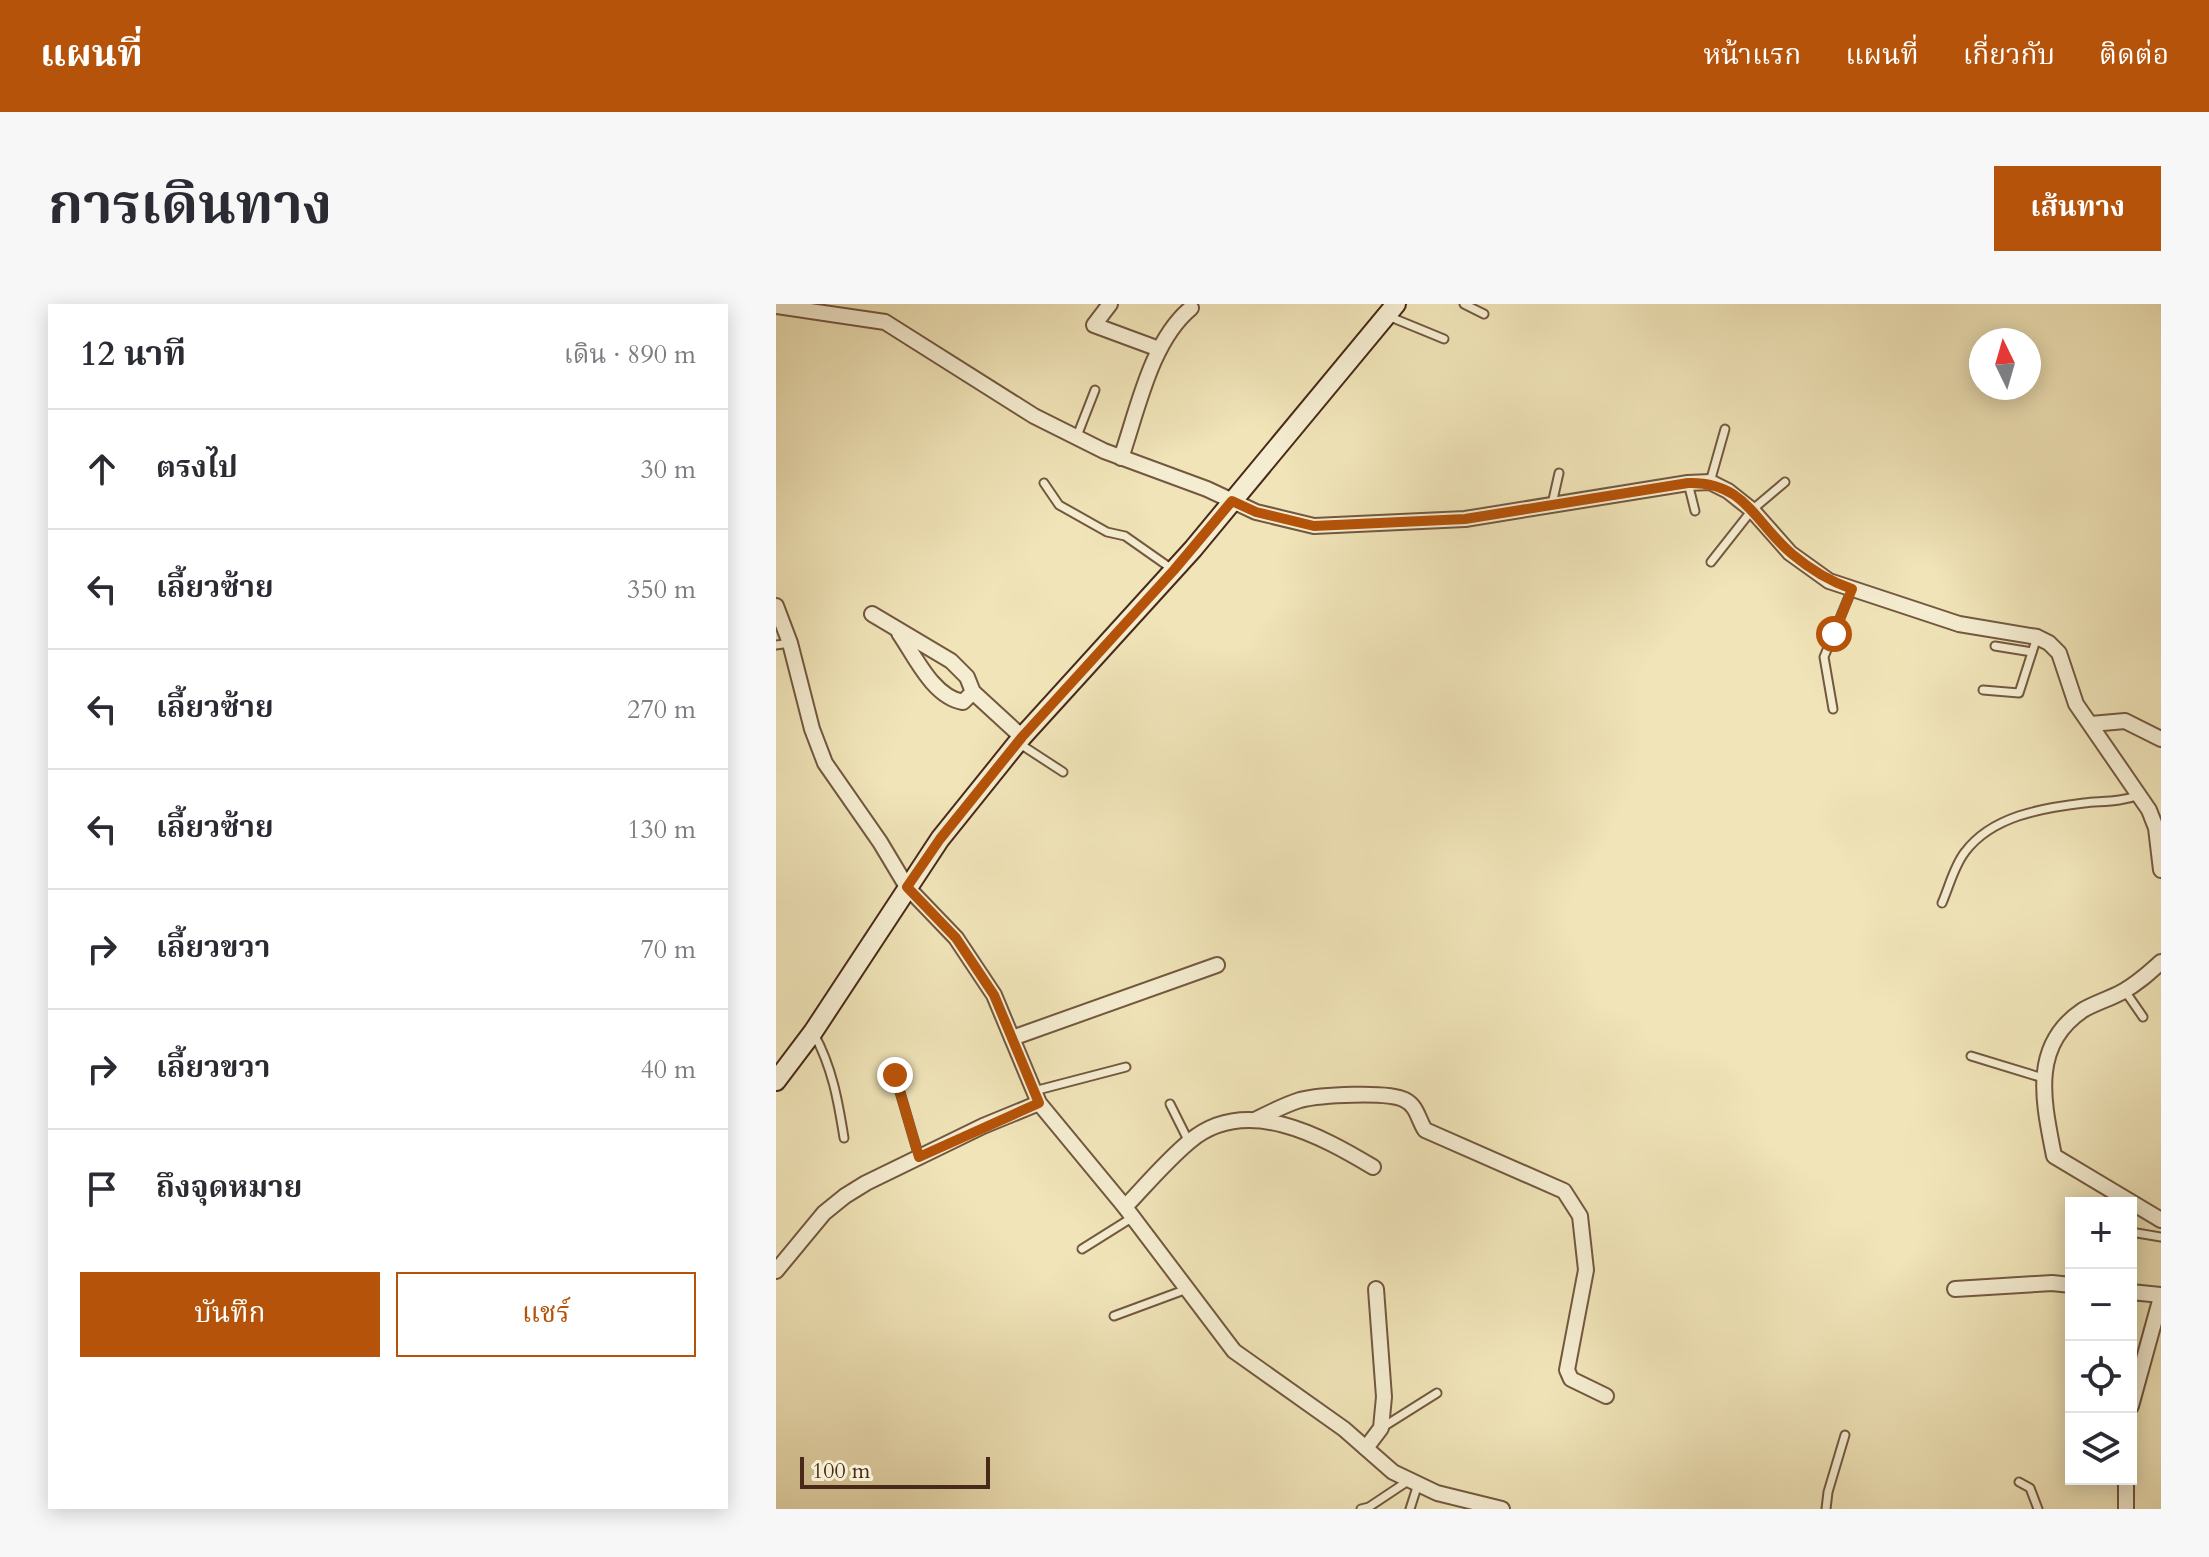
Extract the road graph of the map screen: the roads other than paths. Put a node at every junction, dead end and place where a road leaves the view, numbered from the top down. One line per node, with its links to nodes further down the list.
1 (1464, 304): 6 (lane)
2 (776, 306): 11 (street)
3 (1101, 306): 8 (street)
4 (1191, 308): 8 (street)
5 (1391, 310): 7 (lane); 18 (street)
6 (1484, 314)
7 (1444, 339)
8 (1159, 349): 12 (street)
9 (1095, 390): 11 (lane)
10 (1725, 429): 14 (lane)
11 (1077, 436): 12 (street)
12 (1121, 458): 18 (street)
13 (1559, 473): 19 (lane)
14 (1710, 482): 17 (street); 20 (street)
15 (1785, 482): 20 (lane)
16 (1044, 483): 23 (lane)
17 (1688, 483): 19 (street); 21 (lane)
18 (1232, 501): 19 (street); 23 (street)
19 (1552, 506)
20 (1752, 510): 22 (lane); 24 (street)
21 (1695, 511)
22 (1711, 562)
23 (1174, 570): 37 (street)
24 (1852, 589): 28 (street); 34 (lane)
25 (776, 606): 29 (street)
26 (872, 614): 27 (street)
27 (898, 630): 33 (street); 33 (street)
28 (2037, 637): 31 (lane); 35 (street)
29 (783, 644): 41 (street)
30 (1995, 646): 31 (lane)
31 (2032, 652): 32 (lane)
32 (1983, 690)
33 (973, 692): 37 (street)
34 (1833, 709)
35 (2091, 724): 36 (street); 39 (street)
36 (2161, 739)
37 (1020, 740): 38 (lane); 41 (street)
38 (1063, 772)
39 (2139, 795): 40 (street); 42 (lane)
40 (2161, 870)
41 (907, 887): 47 (street); 48 (street)
42 (1942, 903)
43 (2161, 962): 45 (street)
44 (1217, 965): 48 (street)
45 (2125, 991): 46 (lane); 52 (street)
46 (2143, 1017)
47 (813, 1032): 53 (street); 57 (lane)
48 (1012, 1038): 54 (street)
49 (1971, 1056): 52 (lane)
50 (1126, 1067): 54 (lane)
51 (895, 1075): 59 (lane)
52 (2043, 1078): 62 (street)
53 (776, 1081)
54 (1036, 1097): 59 (street); 61 (street)
55 (1170, 1104): 58 (lane)
56 (1255, 1120): 58 (street); 60 (street); 76 (street)
57 (844, 1138)
58 (1189, 1142): 61 (street)
59 (919, 1157): 66 (street)
60 (1373, 1167)
61 (1129, 1212): 65 (lane); 68 (street)
62 (2161, 1220)
63 (2137, 1233): 64 (lane)
64 (2161, 1237)
65 (1082, 1249)
66 (776, 1271)
67 (2065, 1284): 70 (street)
68 (1187, 1289): 73 (lane); 79 (street)
69 (1376, 1289): 77 (street)
70 (1955, 1289)
71 (2137, 1293): 72 (street)
72 (2161, 1296): 74 (street)
73 (1114, 1316)
74 (2137, 1383)
75 (1437, 1393): 77 (lane)
76 (1606, 1396)
77 (1381, 1428): 79 (street)
78 (1845, 1435): 86 (lane)
79 (1366, 1448): 80 (street)
80 (1414, 1482): 83 (lane); 84 (lane); 85 (street)
81 (2019, 1482): 87 (lane)
82 (2126, 1485): 88 (street)
83 (1361, 1509)
84 (1410, 1509)
85 (1502, 1509)
86 (1826, 1509)
87 (2038, 1509)
88 (2126, 1509)

